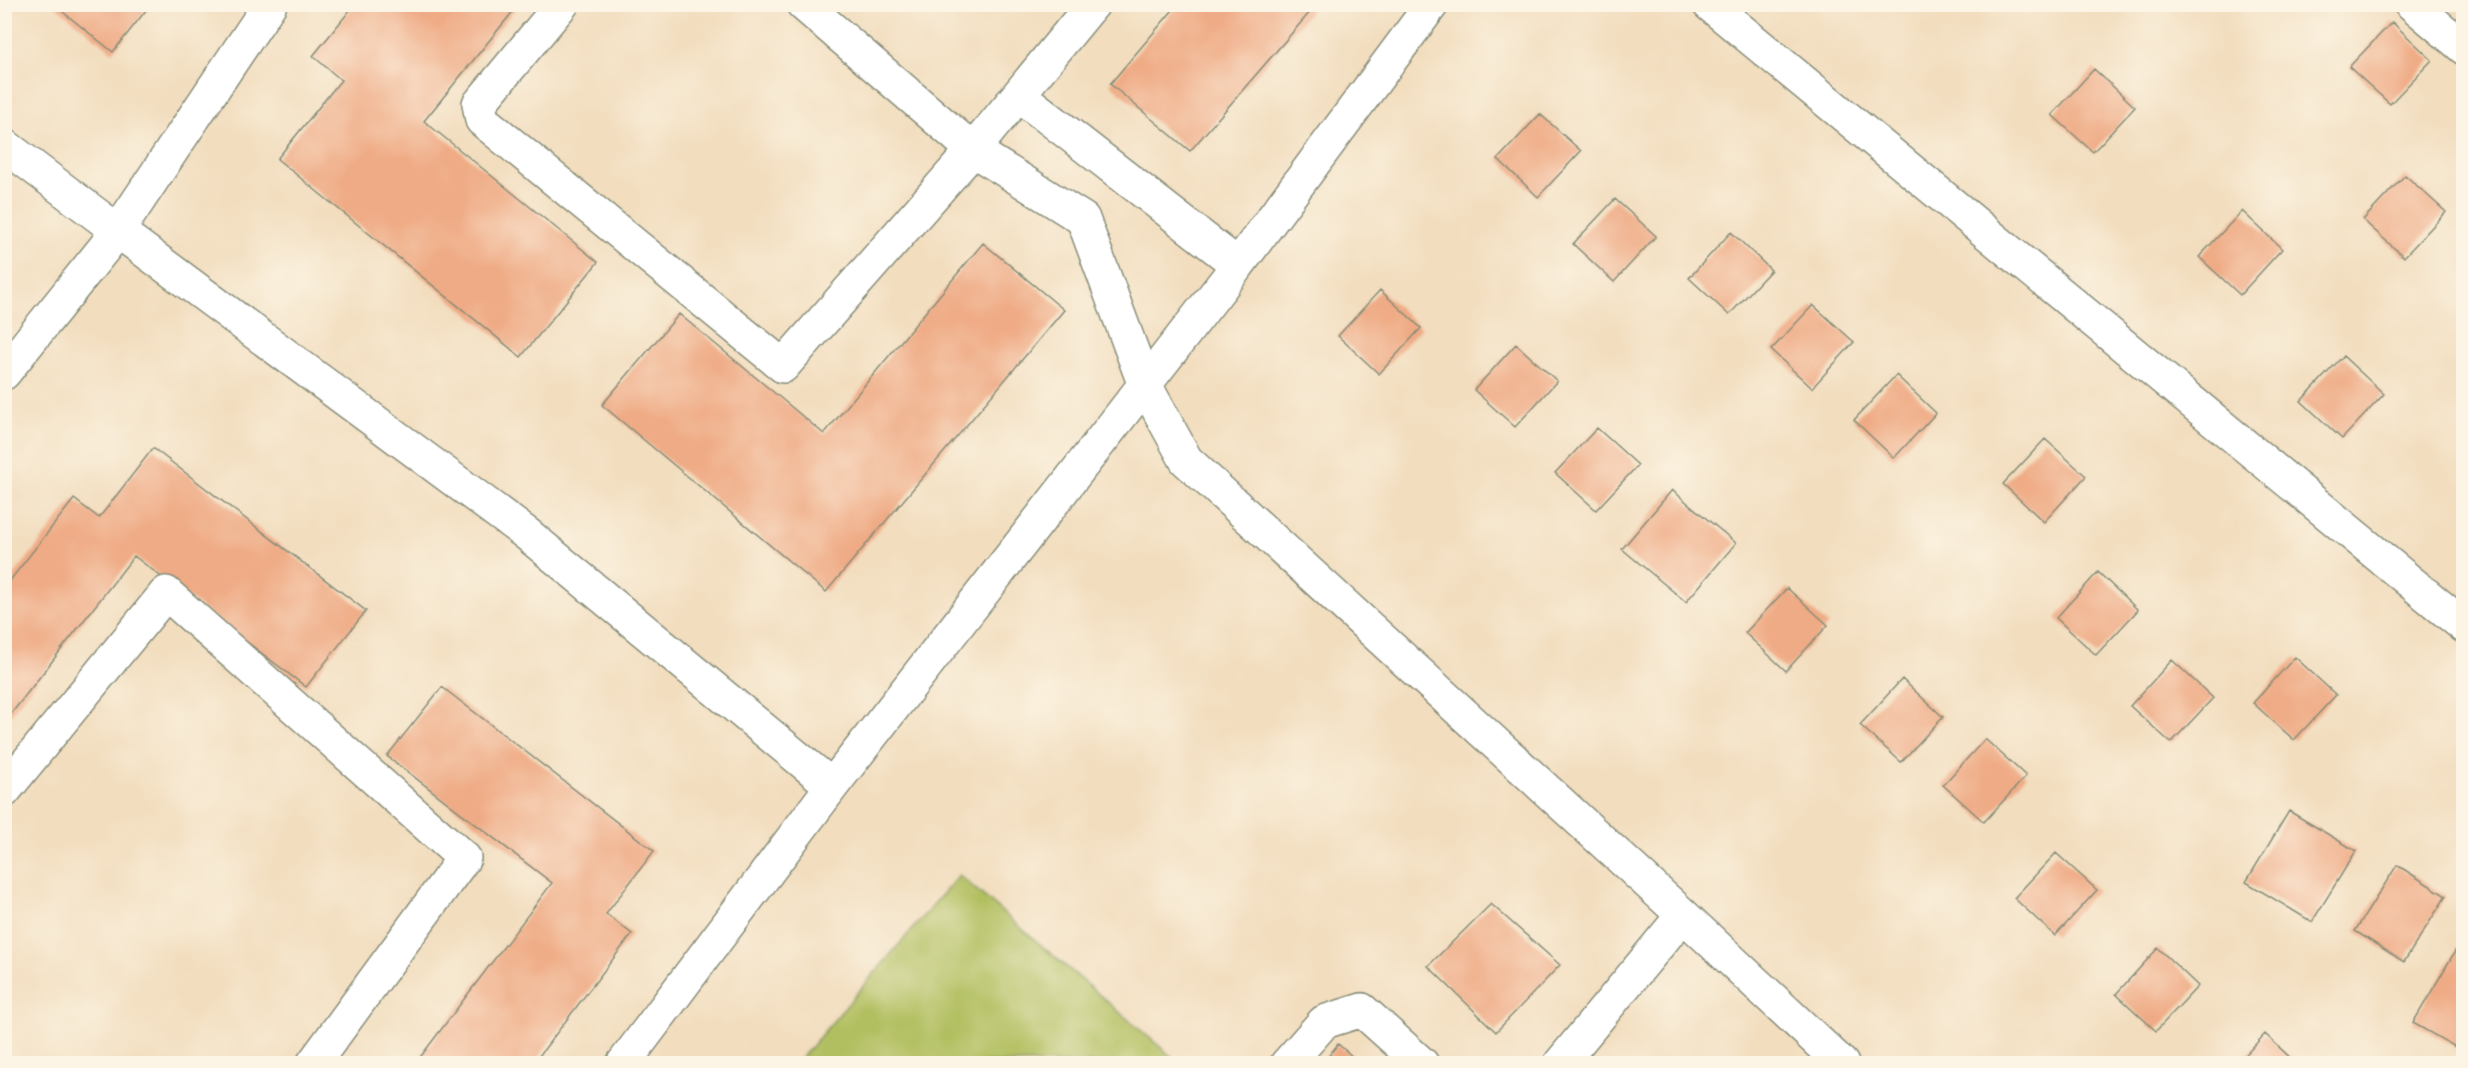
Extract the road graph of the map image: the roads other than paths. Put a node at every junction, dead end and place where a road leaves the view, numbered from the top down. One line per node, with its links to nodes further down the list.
1 (270, 4): 12 (street)
2 (562, 4): 11 (street)
3 (803, 4): 11 (street)
4 (1093, 4): 9 (street)
5 (1432, 4): 13 (street)
6 (1708, 4): 16 (street)
7 (2412, 4): 8 (street)
8 (2463, 48)
9 (1019, 95): 11 (street); 13 (street)
10 (4, 145): 12 (street)
11 (973, 150): 15 (street)
12 (118, 231): 14 (street); 17 (street)
13 (1238, 265): 15 (street)
14 (4, 373)
15 (1144, 383): 17 (street); 19 (street)
16 (2463, 626)
17 (832, 786): 21 (street)
18 (4, 791): 20 (street)
19 (1683, 915): 24 (street); 25 (street)
20 (329, 1058)
21 (623, 1064)
22 (1287, 1064): 23 (street)
23 (1422, 1064)
24 (1560, 1064)
25 (1842, 1064)

